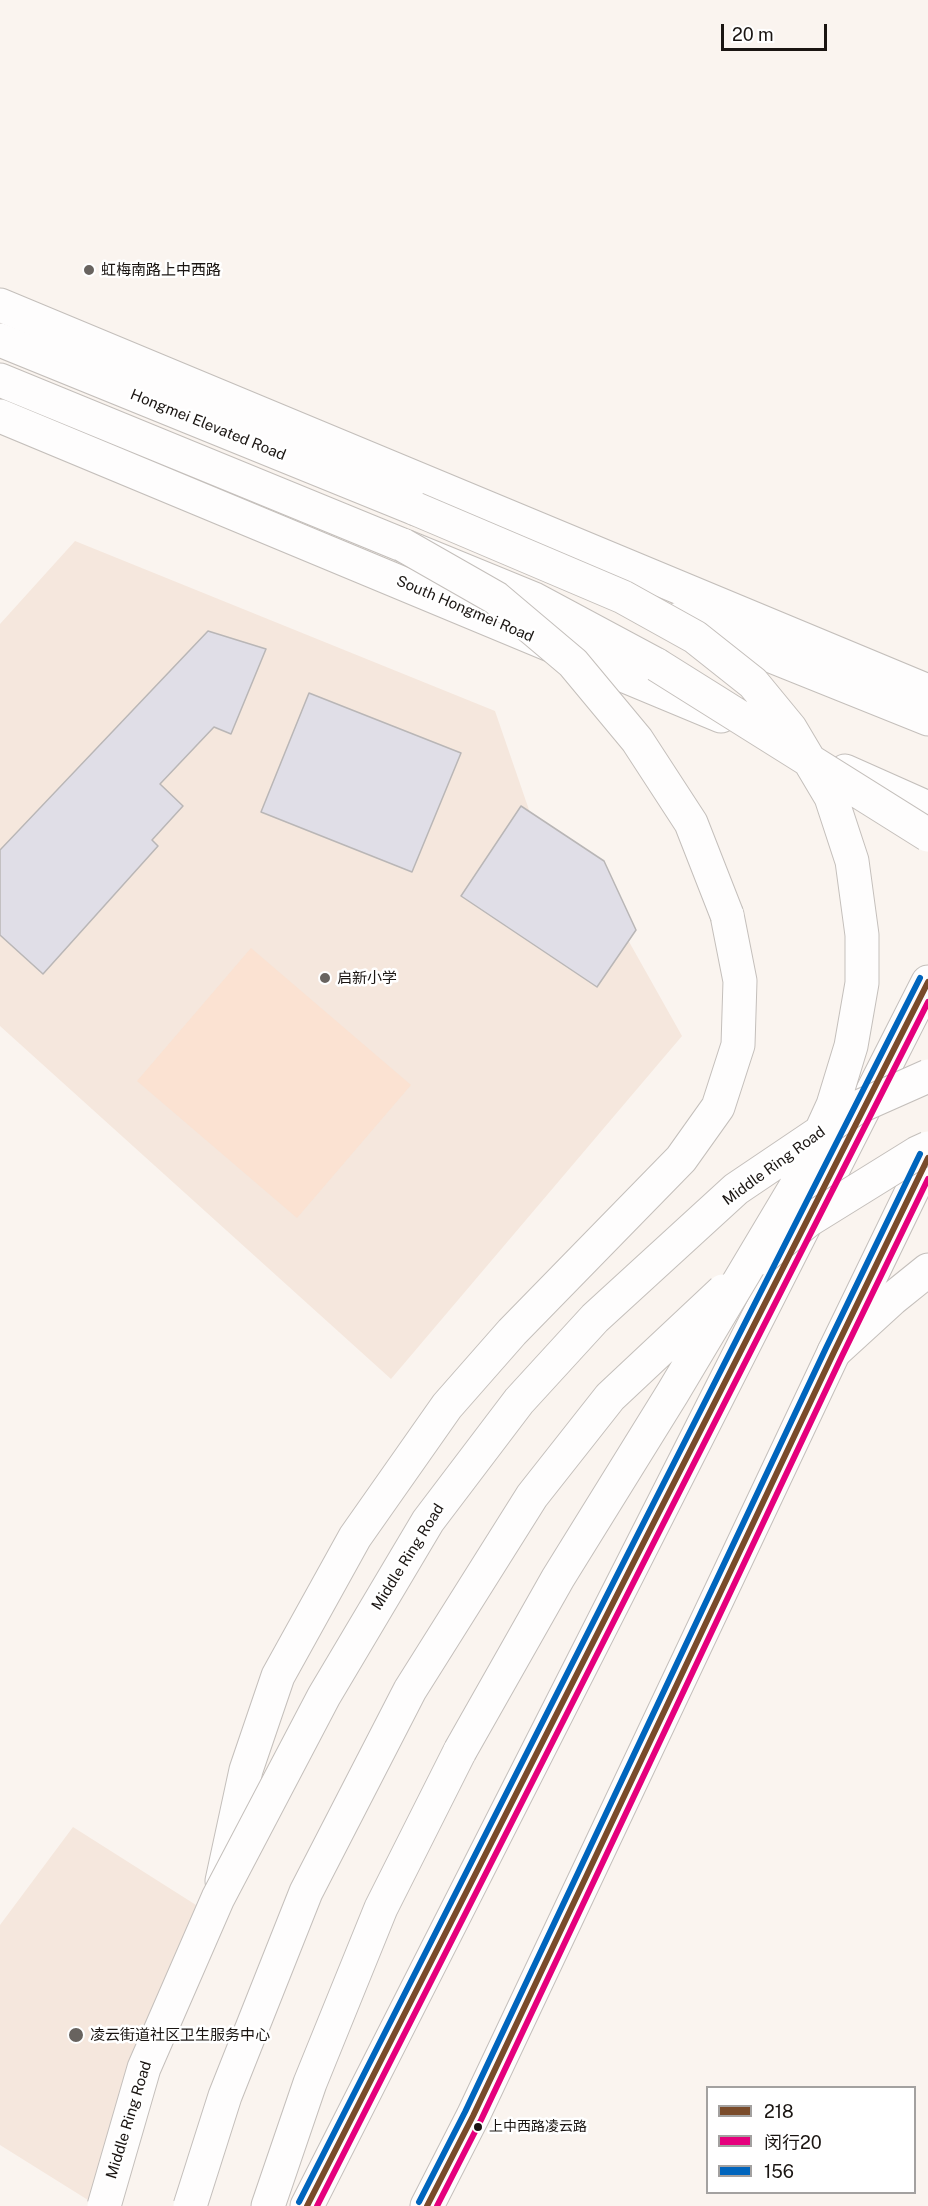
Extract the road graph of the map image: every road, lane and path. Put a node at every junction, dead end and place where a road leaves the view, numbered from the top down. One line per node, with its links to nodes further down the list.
1 (0, 305): 7 (main road)
2 (0, 340): 6 (main road, Hongmei Elevated Road, bridge)
3 (0, 380): 5 (main road)
4 (0, 416): 9 (main road, South Hongmei Road)
5 (402, 545): 10 (main road, bridge); 17 (main road, bridge)
6 (623, 597): 8 (main road, bridge); 20 (main road, bridge)
7 (928, 691)
8 (928, 718)
9 (928, 808)
10 (928, 835)
11 (928, 982): 21 (main road)
12 (928, 1076): 17 (main road, Middle Ring Road, bridge)
13 (928, 1148): 19 (main road, bridge)
14 (928, 1158): 16 (main road)
15 (928, 1270): 16 (main road)
16 (834, 1352): 22 (main road)
17 (218, 1898): 18 (main road, Middle Ring Road, bridge)
18 (104, 2206)
19 (190, 2206)
20 (268, 2206)
21 (307, 2206)
22 (427, 2206)

